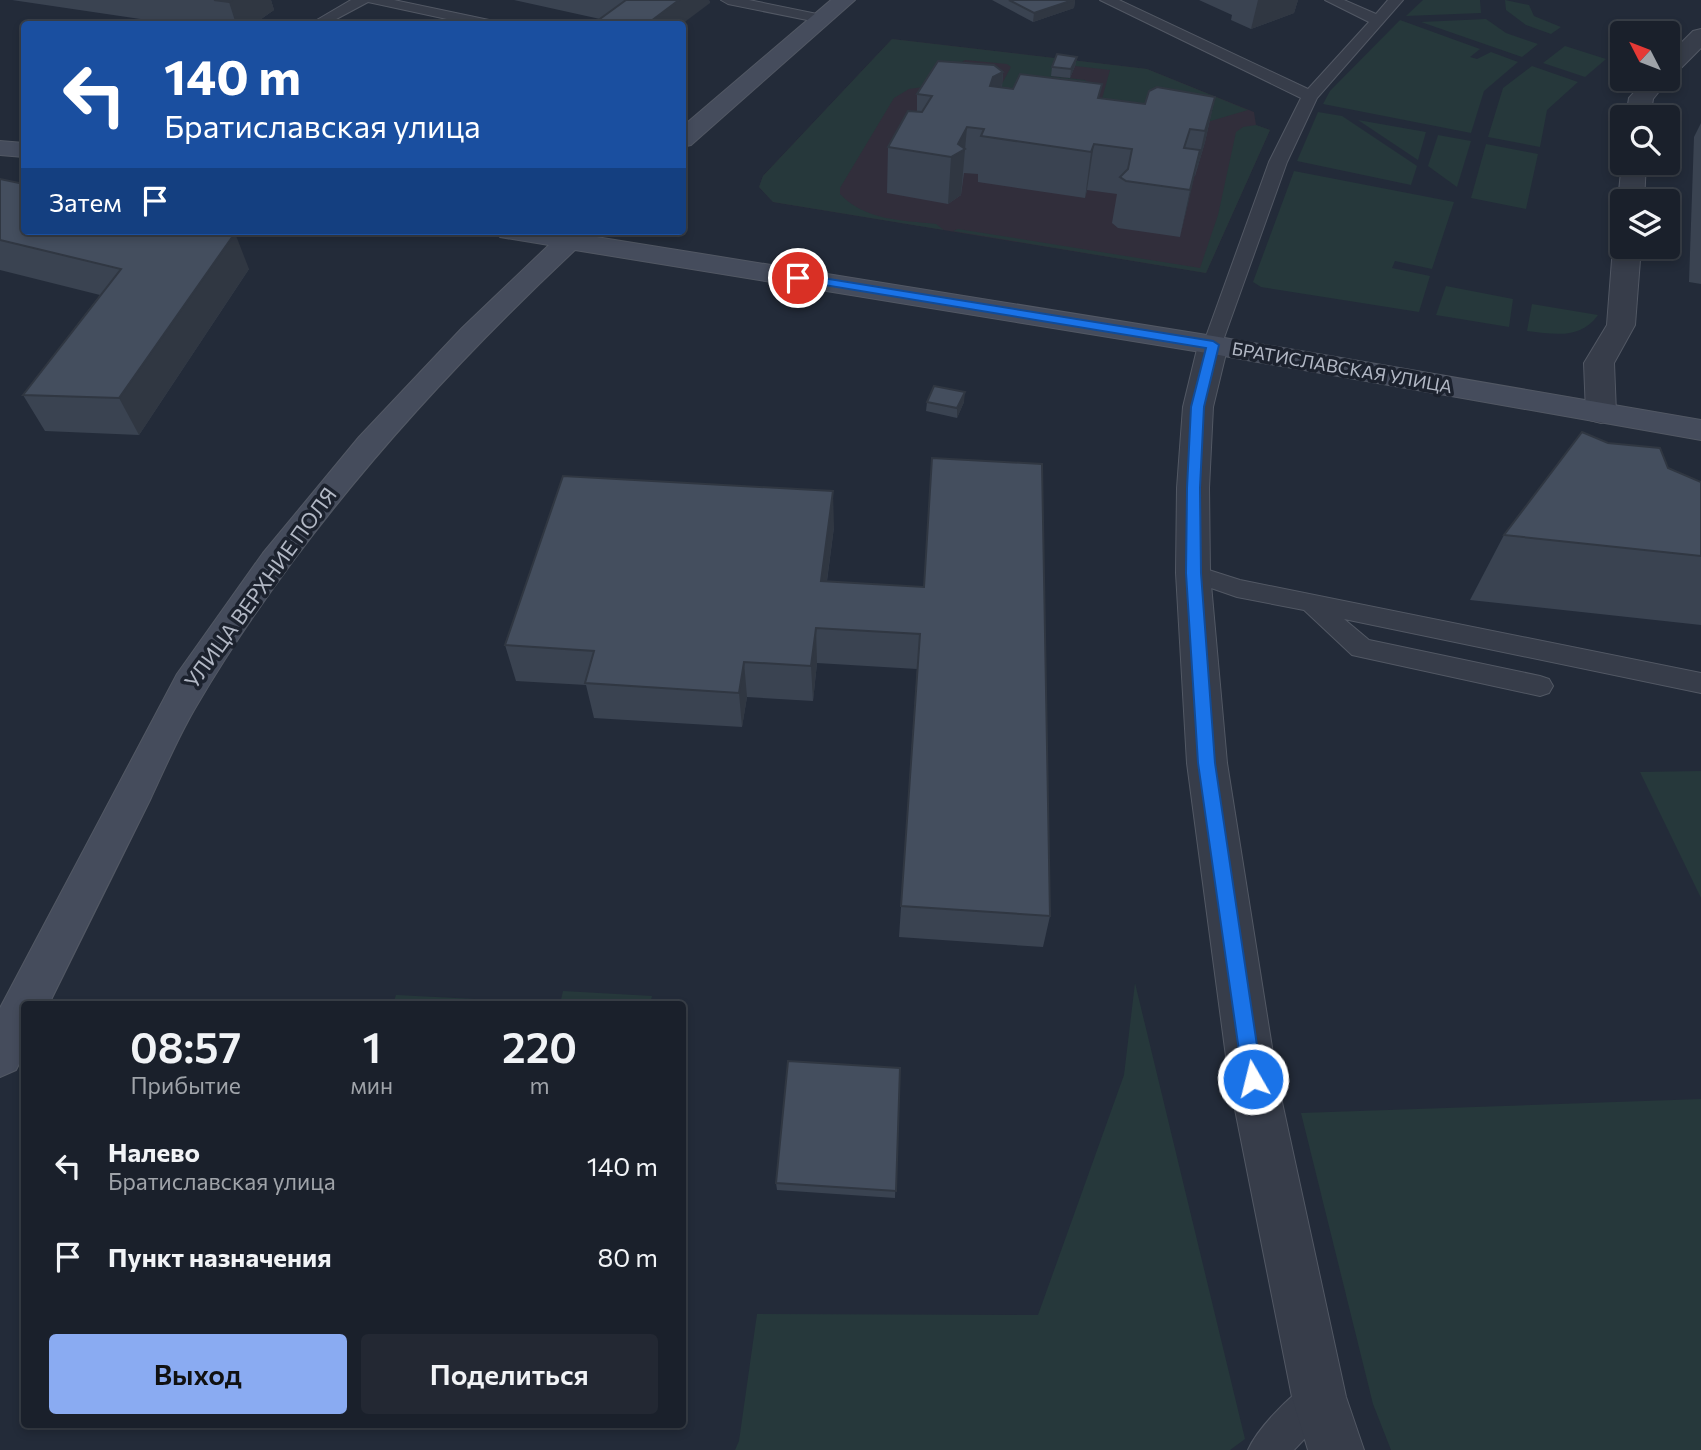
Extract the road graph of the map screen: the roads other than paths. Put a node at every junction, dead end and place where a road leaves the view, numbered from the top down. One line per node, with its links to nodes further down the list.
1 (362, 0): 10 (lane)
2 (373, 0): 11 (lane)
3 (728, 0): 8 (lane)
4 (844, 0): 8 (main road)
5 (1107, 0): 14 (lane)
6 (1332, 0): 9 (lane)
7 (1396, 0): 9 (lane)
8 (822, 19): 15 (main road)
9 (1377, 20): 14 (lane)
10 (323, 21)
11 (474, 21)
12 (1701, 36): 13 (street)
13 (1680, 56)
14 (1310, 96): 20 (lane)
15 (686, 136)
16 (0, 148): 17 (main road)
17 (21, 150)
18 (574, 236): 20 (main road, БРАТИСЛАВСКАЯ УЛИЦА); 27 (main road, УЛИЦА ВЕРХНИЕ ПОЛЯ)
19 (1627, 259): 21 (street)
20 (1213, 345): 21 (main road, БРАТИСЛАВСКАЯ УЛИЦА); 23 (street)
21 (1601, 413): 22 (main road, БРАТИСЛАВСКАЯ УЛИЦА)
22 (1701, 430)
23 (1194, 573): 24 (lane); 30 (street)
24 (1310, 603): 25 (lane); 26 (lane)
25 (1701, 683)
26 (1540, 686)
27 (28, 1001)
28 (21, 1014): 29 (main road, УЛИЦА ВЕРХНИЕ ПОЛЯ)
29 (0, 1055)
30 (1319, 1397): 31 (lane); 32 (street)
31 (1267, 1450)
32 (1336, 1450)

